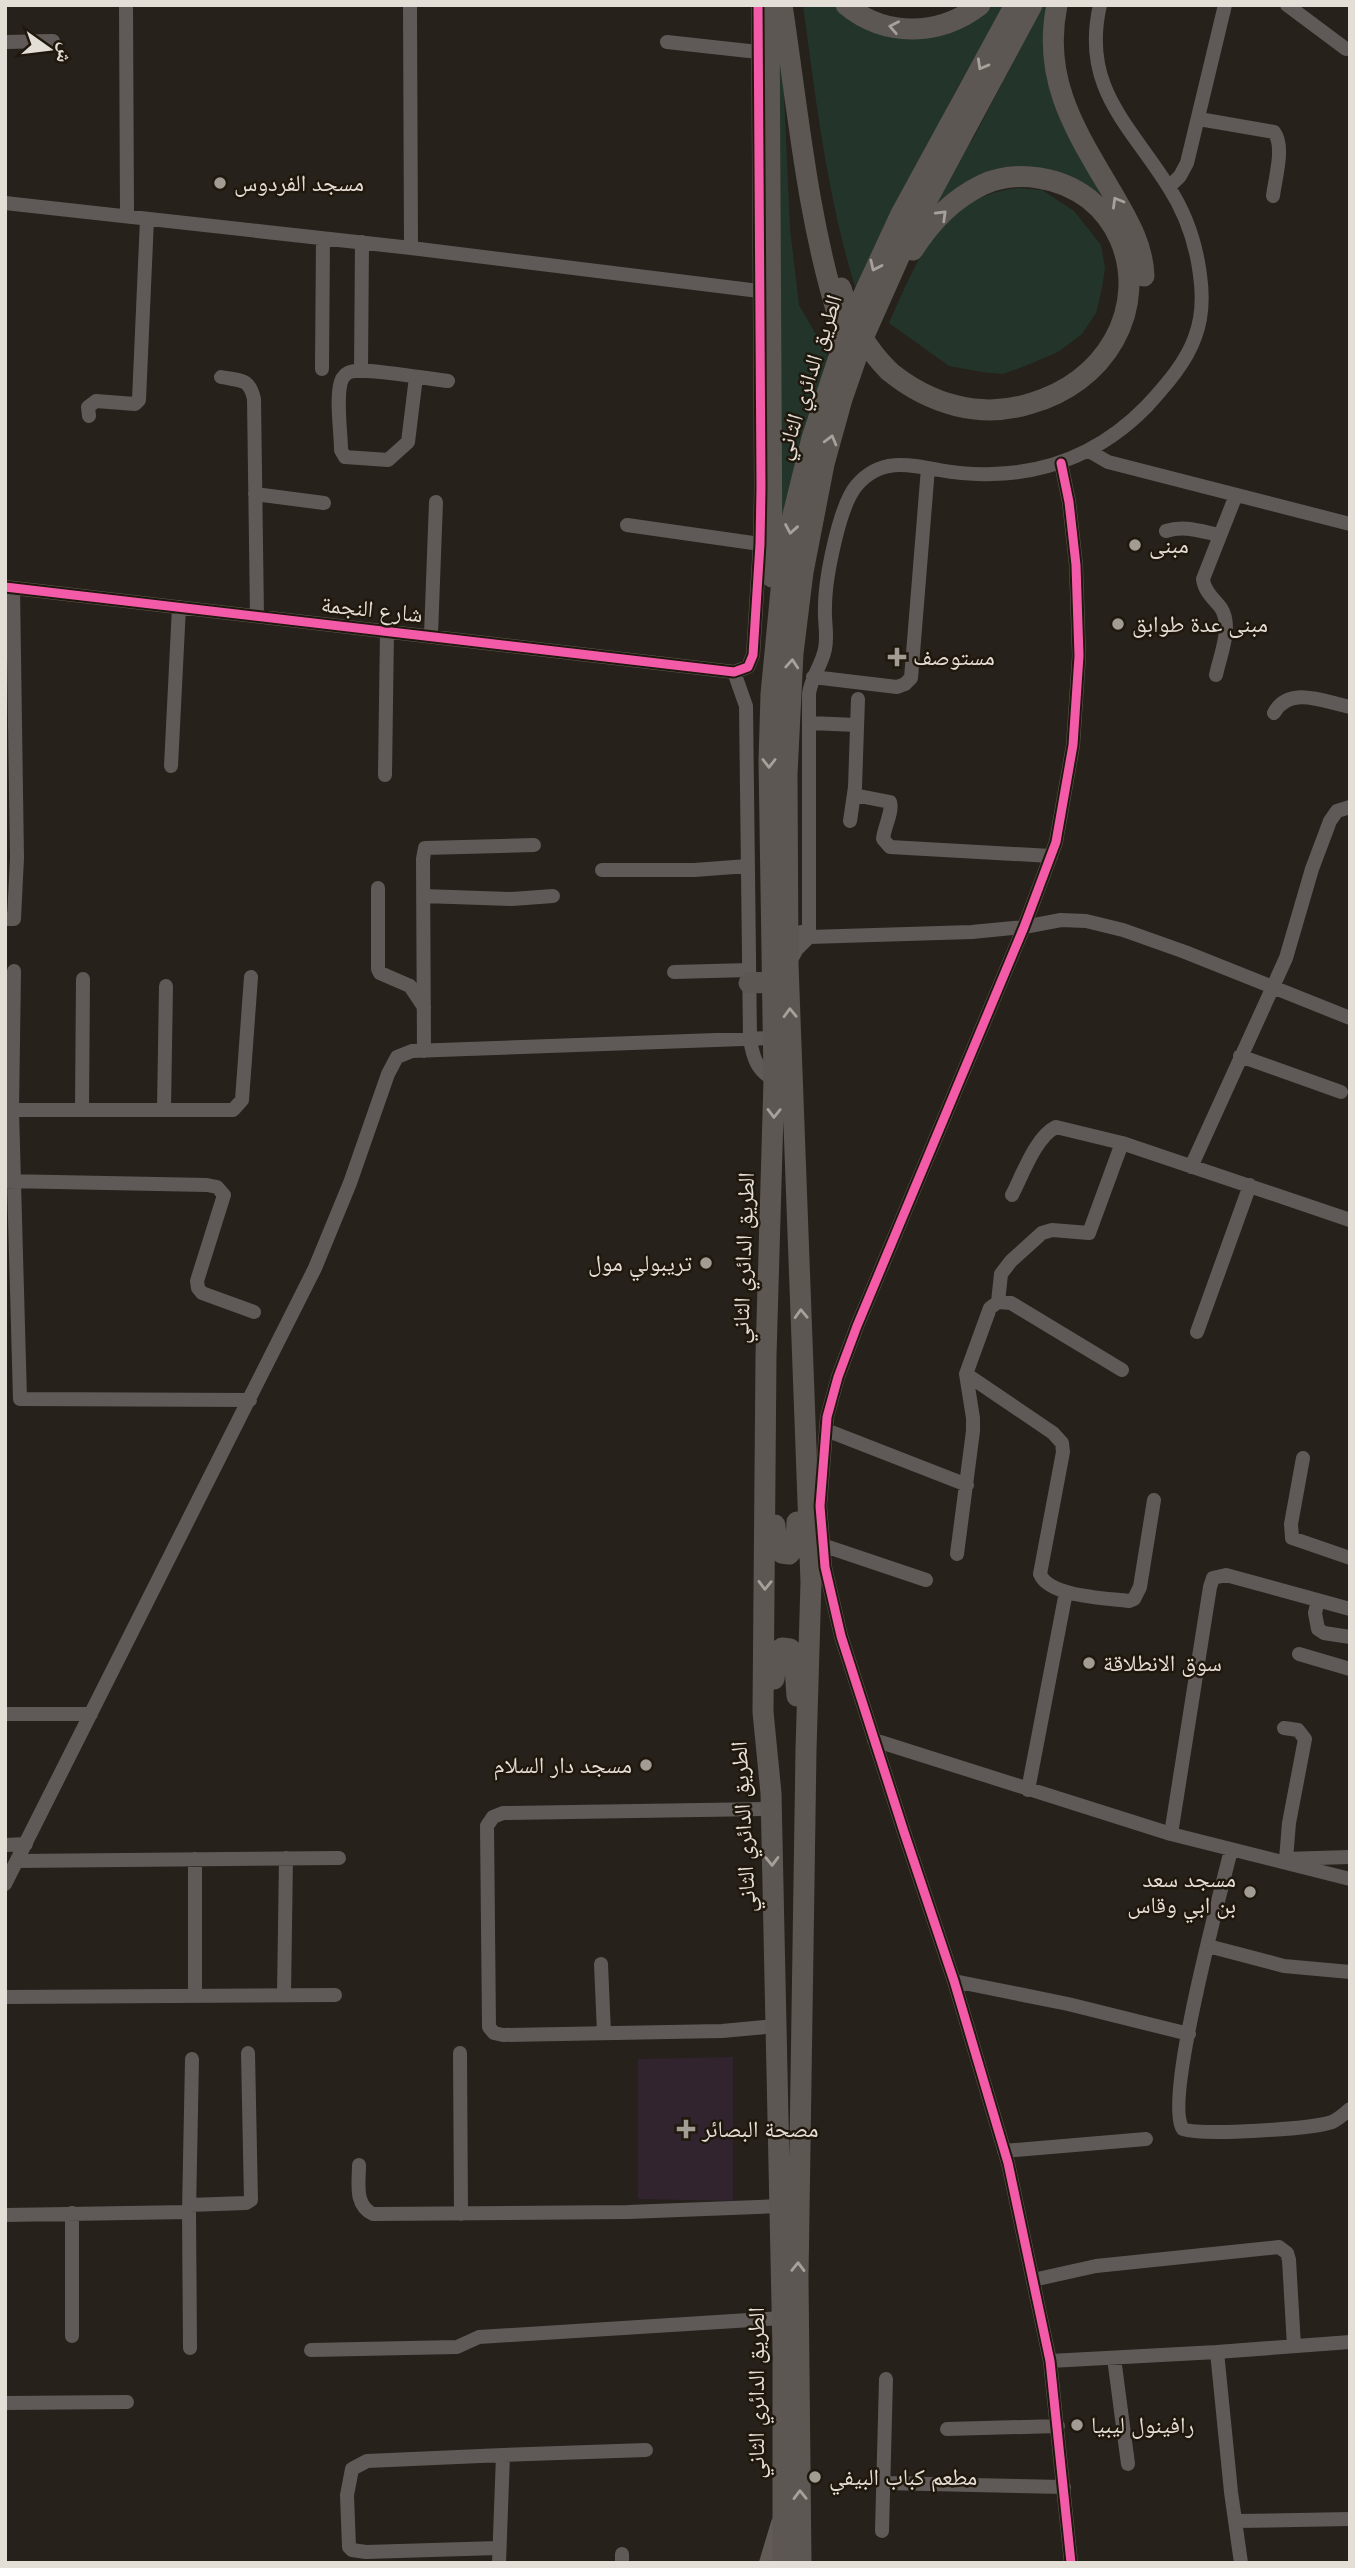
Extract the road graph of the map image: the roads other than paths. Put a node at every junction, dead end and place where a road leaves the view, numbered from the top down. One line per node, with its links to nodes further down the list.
1 (126, 5): 24 (street)
2 (410, 5): 28 (street)
3 (758, 5): 19 (street)
4 (769, 5): 58 (highway)
5 (782, 5): 35 (highway)
6 (795, 5): 35 (highway, bridge)
7 (846, 5): 8 (highway, one-way to 7)
8 (980, 5)
9 (1014, 5): 58 (highway, الطريق الدائري الثاني, one-way to 58)
10 (1032, 5): 30 (highway, الطريق الدائري الثاني)
11 (1057, 5): 35 (highway, one-way to 11)
12 (1100, 5): 21 (street)
13 (1224, 5): 20 (street)
14 (1287, 5): 18 (street)
15 (53, 41): 16 (street)
16 (5, 42)
17 (667, 42): 19 (street)
18 (1346, 49)
19 (758, 52): 29 (street)
20 (1199, 119): 21 (street); 22 (street)
21 (1169, 187): 38 (street)
22 (1273, 196)
23 (5, 203): 24 (street)
24 (127, 216): 25 (street)
25 (147, 219): 26 (street); 37 (street)
26 (323, 239): 27 (street); 31 (street)
27 (362, 242): 28 (street); 32 (street)
28 (411, 248): 29 (street)
29 (759, 291): 49 (street)
30 (875, 311): 35 (highway, one-way to 35); 69 (highway, الطريق الدائري الثاني, one-way to 30)
31 (322, 369)
32 (361, 371): 34 (street); 34 (street)
33 (221, 377): 41 (street)
34 (416, 377): 36 (street)
35 (885, 377)
36 (448, 381)
37 (89, 416)
38 (1089, 451): 39 (street); 42 (street)
39 (1061, 463): 40 (street); 72 (street)
40 (928, 468): 57 (street); 57 (street)
41 (255, 494): 44 (street); 52 (street)
42 (1236, 495): 45 (street); 48 (street)
43 (436, 502): 54 (street)
44 (324, 503)
45 (1350, 524)
46 (628, 525): 49 (street)
47 (1166, 531): 48 (street)
48 (1219, 535): 56 (street)
49 (760, 544): 55 (street)
50 (9, 588): 51 (street, شارع النجمة); 65 (street)
51 (179, 607): 52 (street, شارع النجمة); 64 (street)
52 (257, 616): 53 (street, شارع النجمة)
53 (387, 630): 54 (street, شارع النجمة); 66 (street)
54 (431, 635): 55 (street, شارع النجمة)
55 (734, 672): 74 (street)
56 (1216, 675)
57 (813, 677): 62 (street)
58 (771, 694): 89 (highway, الطريق الدائري الثاني, one-way to 89)
59 (858, 699): 63 (street)
60 (1350, 707): 61 (street)
61 (1274, 713)
62 (809, 723): 63 (street); 69 (street)
63 (857, 725): 67 (street)
64 (171, 766)
65 (10, 769): 73 (street)
66 (385, 775)
67 (854, 795): 70 (street); 72 (street)
68 (1350, 807): 91 (street)
69 (798, 815): 79 (highway, الطريق الدائري الثاني); 82 (street)
70 (850, 821)
71 (534, 845): 77 (street)
72 (1051, 856): 81 (street)
73 (11, 858): 80 (street)
74 (748, 866): 75 (street); 86 (street)
75 (602, 870)
76 (378, 888): 92 (street)
77 (423, 896): 78 (street); 92 (street)
78 (553, 896)
79 (788, 916): 82 (street); 83 (highway, الطريق الدائري الثاني)
80 (5, 919)
81 (1024, 927): 82 (street); 91 (street); 117 (street)
82 (809, 937): 83 (street)
83 (788, 964): 113 (highway, الطريق الدائري الثاني, one-way to 83)
84 (14, 971): 102 (street)
85 (674, 972): 86 (street)
86 (749, 976): 89 (highway); 95 (street)
87 (251, 977): 101 (street)
88 (83, 979): 100 (street)
89 (773, 982): 94 (highway, الطريق الدائري الثاني)
90 (166, 986): 101 (street)
91 (1272, 988): 93 (street); 97 (street)
92 (424, 1007): 96 (street)
93 (1350, 1018)
94 (774, 1038): 95 (street); 98 (highway, الطريق الدائري الثاني)
95 (750, 1039): 96 (street); 98 (street)
96 (425, 1051): 116 (street)
97 (1240, 1056): 99 (street); 104 (street)
98 (774, 1080): 112 (highway, الطريق الدائري الثاني, one-way to 112)
99 (1341, 1093)
100 (82, 1109): 101 (street); 102 (street)
101 (164, 1109)
102 (8, 1110): 105 (street)
103 (1122, 1143): 104 (street); 107 (street); 109 (street)
104 (1191, 1167): 106 (street)
105 (10, 1181): 110 (street); 116 (street)
106 (1251, 1185): 108 (street); 111 (street)
107 (1012, 1195)
108 (1350, 1220)
109 (998, 1302): 114 (street); 115 (street)
110 (254, 1312)
111 (1197, 1332)
112 (766, 1356): 113 (highway); 136 (highway, الطريق الدائري الثاني, one-way to 136)
113 (803, 1362): 167 (highway, الطريق الدائري الثاني)
114 (1122, 1370)
115 (966, 1374): 119 (street); 125 (street)
116 (250, 1400): 132 (street)
117 (826, 1430): 119 (street); 121 (street)
118 (1303, 1458): 123 (street)
119 (967, 1485): 122 (street)
120 (1154, 1500): 125 (street)
121 (822, 1545): 124 (street); 134 (street)
122 (957, 1554)
123 (1350, 1559)
124 (926, 1580)
125 (1066, 1592): 135 (street)
126 (1318, 1600): 127 (street); 128 (street); 137 (street)
127 (1350, 1609)
128 (1350, 1637)
129 (1299, 1654): 130 (street)
130 (1350, 1669)
131 (5, 1714): 132 (street)
132 (91, 1714): 138 (street)
133 (1284, 1728): 145 (street)
134 (874, 1740): 135 (street); 152 (street)
135 (1028, 1790): 137 (street)
136 (771, 1801): 157 (highway, الطريق الدائري الثاني, one-way to 157); 158 (street); 167 (highway)
137 (1171, 1834): 140 (street)
138 (26, 1844): 139 (street); 146 (street)
139 (5, 1845)
140 (1231, 1850): 145 (street); 149 (street)
141 (1350, 1857): 145 (street)
142 (286, 1858): 143 (street); 144 (street); 153 (street)
143 (339, 1858)
144 (195, 1859): 146 (street); 155 (street)
145 (1279, 1860): 147 (street)
146 (17, 1861): 148 (street)
147 (1350, 1879)
148 (5, 1884)
149 (1208, 1946): 151 (street); 159 (street)
150 (601, 1964): 158 (street)
151 (1350, 1972)
152 (954, 1981): 159 (street); 165 (street)
153 (284, 1995): 154 (street); 155 (street)
154 (335, 1995)
155 (195, 1996): 156 (street)
156 (5, 1997)
157 (776, 2026): 158 (street); 168 (highway, الطريق الدائري الثاني)
158 (604, 2033)
159 (1189, 2034): 163 (street)
160 (248, 2053): 169 (street)
161 (460, 2053): 171 (street)
162 (192, 2059): 169 (street)
163 (1350, 2109)
164 (1146, 2139): 165 (street)
165 (1004, 2151): 173 (street)
166 (359, 2165): 171 (street)
167 (799, 2185): 200 (highway, الطريق الدائري الثاني, one-way to 167)
168 (780, 2206): 171 (street); 174 (highway, الطريق الدائري الثاني)
169 (189, 2209): 170 (street); 178 (street)
170 (72, 2213): 172 (street); 175 (street)
171 (461, 2214)
172 (5, 2215)
173 (1033, 2280): 177 (street); 182 (street)
174 (782, 2318): 179 (street); 193 (highway, الطريق الدائري الثاني)
175 (72, 2336)
176 (1350, 2342): 177 (street)
177 (1294, 2346): 180 (street)
178 (190, 2348)
179 (312, 2350)
180 (1217, 2352): 181 (street); 195 (street)
181 (1114, 2358): 182 (street); 190 (street)
182 (1051, 2361): 186 (street)
183 (886, 2379): 191 (street)
184 (127, 2402): 185 (street)
185 (5, 2403)
186 (1058, 2426): 187 (street); 192 (street)
187 (947, 2429)
188 (646, 2450): 189 (street)
189 (503, 2455): 197 (street); 197 (street)
190 (1128, 2464)
191 (884, 2483): 192 (street); 196 (street)
192 (1064, 2487): 201 (street)
193 (783, 2513): 198 (main road); 199 (highway, الطريق الدائري الثاني)
194 (1350, 2519): 195 (street)
195 (1237, 2521): 202 (street)
196 (882, 2531)
197 (498, 2555)
198 (768, 2563)
199 (783, 2563)
200 (801, 2563)
201 (1070, 2563)
202 (1241, 2563)

